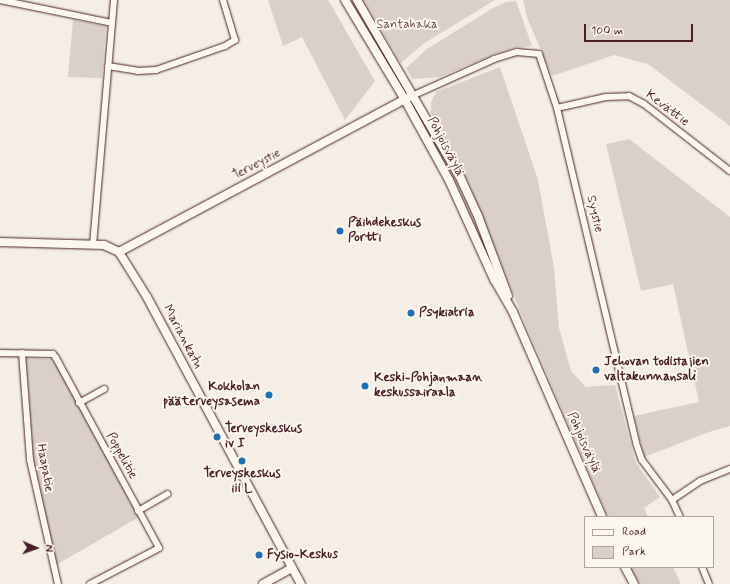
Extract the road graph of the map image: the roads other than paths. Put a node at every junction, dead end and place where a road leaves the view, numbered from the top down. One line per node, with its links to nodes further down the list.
1 (0, 0): 6 (street)
2 (114, 0): 6 (street)
3 (223, 0): 7 (street)
4 (344, 0): 9 (main road, Pohjoisväylä)
5 (357, 0): 8 (main road, Pohjoisväylä)
6 (112, 23): 7 (street)
7 (108, 66): 13 (street)
8 (414, 95): 9 (main road, Terveystie); 10 (street, Syystie); 15 (main road, Pohjoisväylä)
9 (405, 100): 14 (main road, Terveystie); 15 (main road, Pohjoisväylä)
10 (557, 108): 11 (street, Kevättie); 22 (street, Syystie)
11 (730, 171)
12 (0, 242): 13 (main road)
13 (93, 245): 14 (main road)
14 (119, 252): 26 (main road, Mariankatu)
15 (512, 312): 24 (main road, Pohjoisväylä)
16 (0, 353): 17 (street, Poppelitie)
17 (22, 353): 19 (street, Poppelitie); 30 (street, Haapatie)
18 (104, 389): 19 (street)
19 (79, 403): 23 (street, Poppelitie)
20 (730, 469): 22 (street)
21 (168, 494): 23 (street)
22 (672, 500): 25 (street, Syystie)
23 (138, 511): 31 (street, Poppelitie)
24 (602, 516)
25 (680, 516)
26 (292, 568): 32 (main road); 33 (main road, Mariankatu)
27 (624, 568): 34 (main road)
28 (625, 568): 35 (main road)
29 (702, 568): 36 (street)
30 (58, 584)
31 (90, 584)
32 (263, 584)
33 (299, 584)
34 (629, 584)
35 (634, 584)
36 (709, 584)

